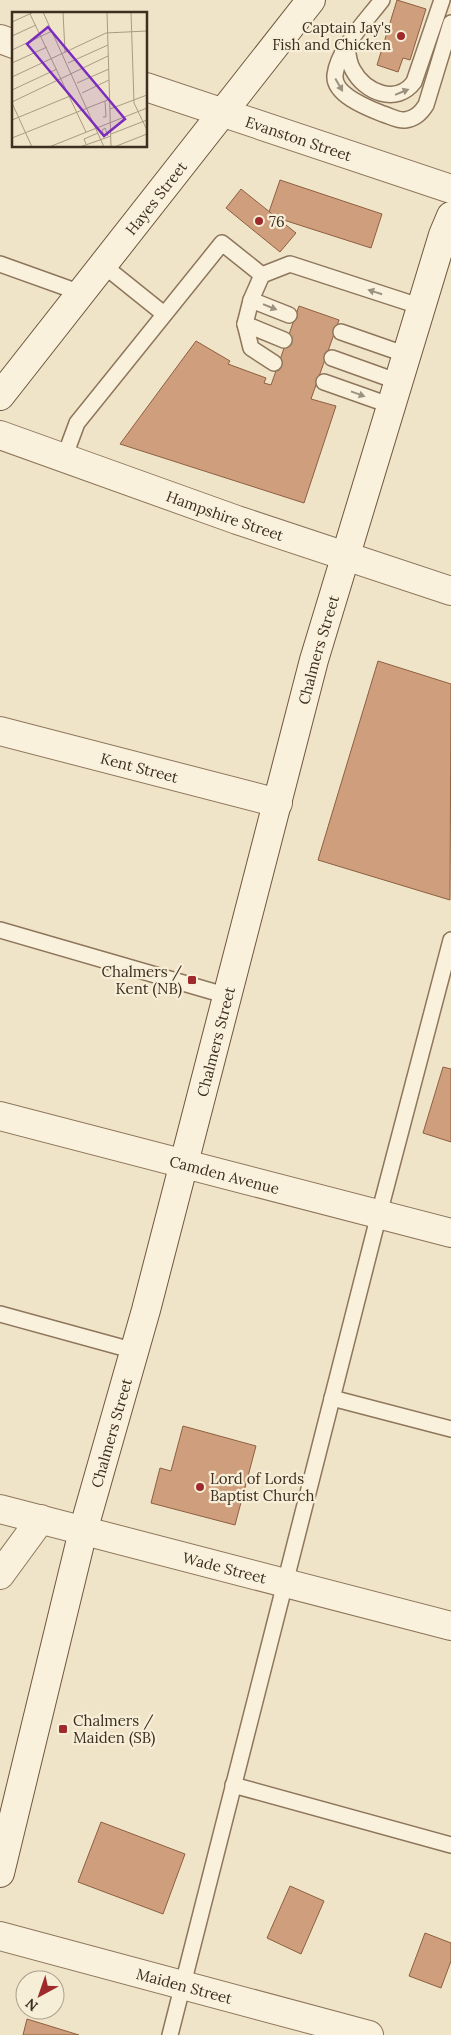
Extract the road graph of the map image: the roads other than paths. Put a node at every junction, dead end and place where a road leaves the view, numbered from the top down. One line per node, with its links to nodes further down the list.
1 (311, 0): 9 (street, Hayes Street)
2 (382, 0): 7 (lane)
3 (442, 0): 7 (lane, one-way to 3)
4 (451, 23): 7 (lane, one-way to 4)
5 (0, 39): 6 (street)
6 (12, 43)
7 (347, 47)
8 (148, 88): 9 (street, Evanston Street)
9 (223, 112): 10 (street, Evanston Street); 13 (street, Hayes Street)
10 (451, 189)
11 (451, 216): 17 (street, Chalmers Street)
12 (0, 264): 15 (lane)
13 (103, 265): 15 (street, Hayes Street); 18 (lane)
14 (262, 275): 16 (lane); 17 (lane, one-way to 14); 18 (lane)
15 (81, 292): 28 (street, Hayes Street)
16 (251, 300): 19 (lane, one-way to 19); 20 (lane)
17 (422, 307): 23 (street, Chalmers Street)
18 (164, 314): 30 (lane)
19 (289, 315)
20 (245, 324): 22 (lane); 25 (lane)
21 (341, 332): 23 (lane)
22 (284, 340)
23 (407, 355): 27 (street, Chalmers Street)
24 (332, 358): 27 (lane)
25 (274, 363)
26 (324, 382): 27 (lane, one-way to 27)
27 (395, 394): 31 (street, Chalmers Street)
28 (0, 396)
29 (0, 435): 30 (street, Hampshire Street)
30 (64, 458): 31 (street, Hampshire Street)
31 (346, 556): 32 (street, Hampshire Street); 34 (street, Chalmers Street)
32 (451, 591)
33 (0, 731): 34 (street, Kent Street)
34 (278, 803): 37 (street, Chalmers Street)
35 (0, 930): 37 (lane)
36 (451, 940): 40 (lane)
37 (228, 996): 39 (street, Chalmers Street)
38 (0, 1116): 39 (street, Camden Avenue)
39 (184, 1163): 40 (street, Camden Avenue); 43 (street, Chalmers Street)
40 (378, 1214): 41 (street, Camden Avenue); 44 (lane)
41 (451, 1233)
42 (0, 1314): 43 (lane)
43 (134, 1351): 48 (street, Chalmers Street)
44 (332, 1398): 45 (lane); 50 (lane)
45 (451, 1429)
46 (0, 1508): 47 (street, Wade Street)
47 (41, 1519): 48 (street, Wade Street); 49 (street)
48 (83, 1531): 50 (street, Wade Street); 54 (street, Chalmers Street)
49 (0, 1575)
50 (285, 1582): 51 (street, Wade Street); 52 (lane)
51 (451, 1626)
52 (233, 1785): 53 (lane); 56 (lane)
53 (451, 1845)
54 (0, 1873)
55 (0, 1936): 56 (street, Maiden Street)
56 (182, 1985): 57 (lane); 58 (street, Maiden Street)
57 (170, 2035)
58 (369, 2035)

